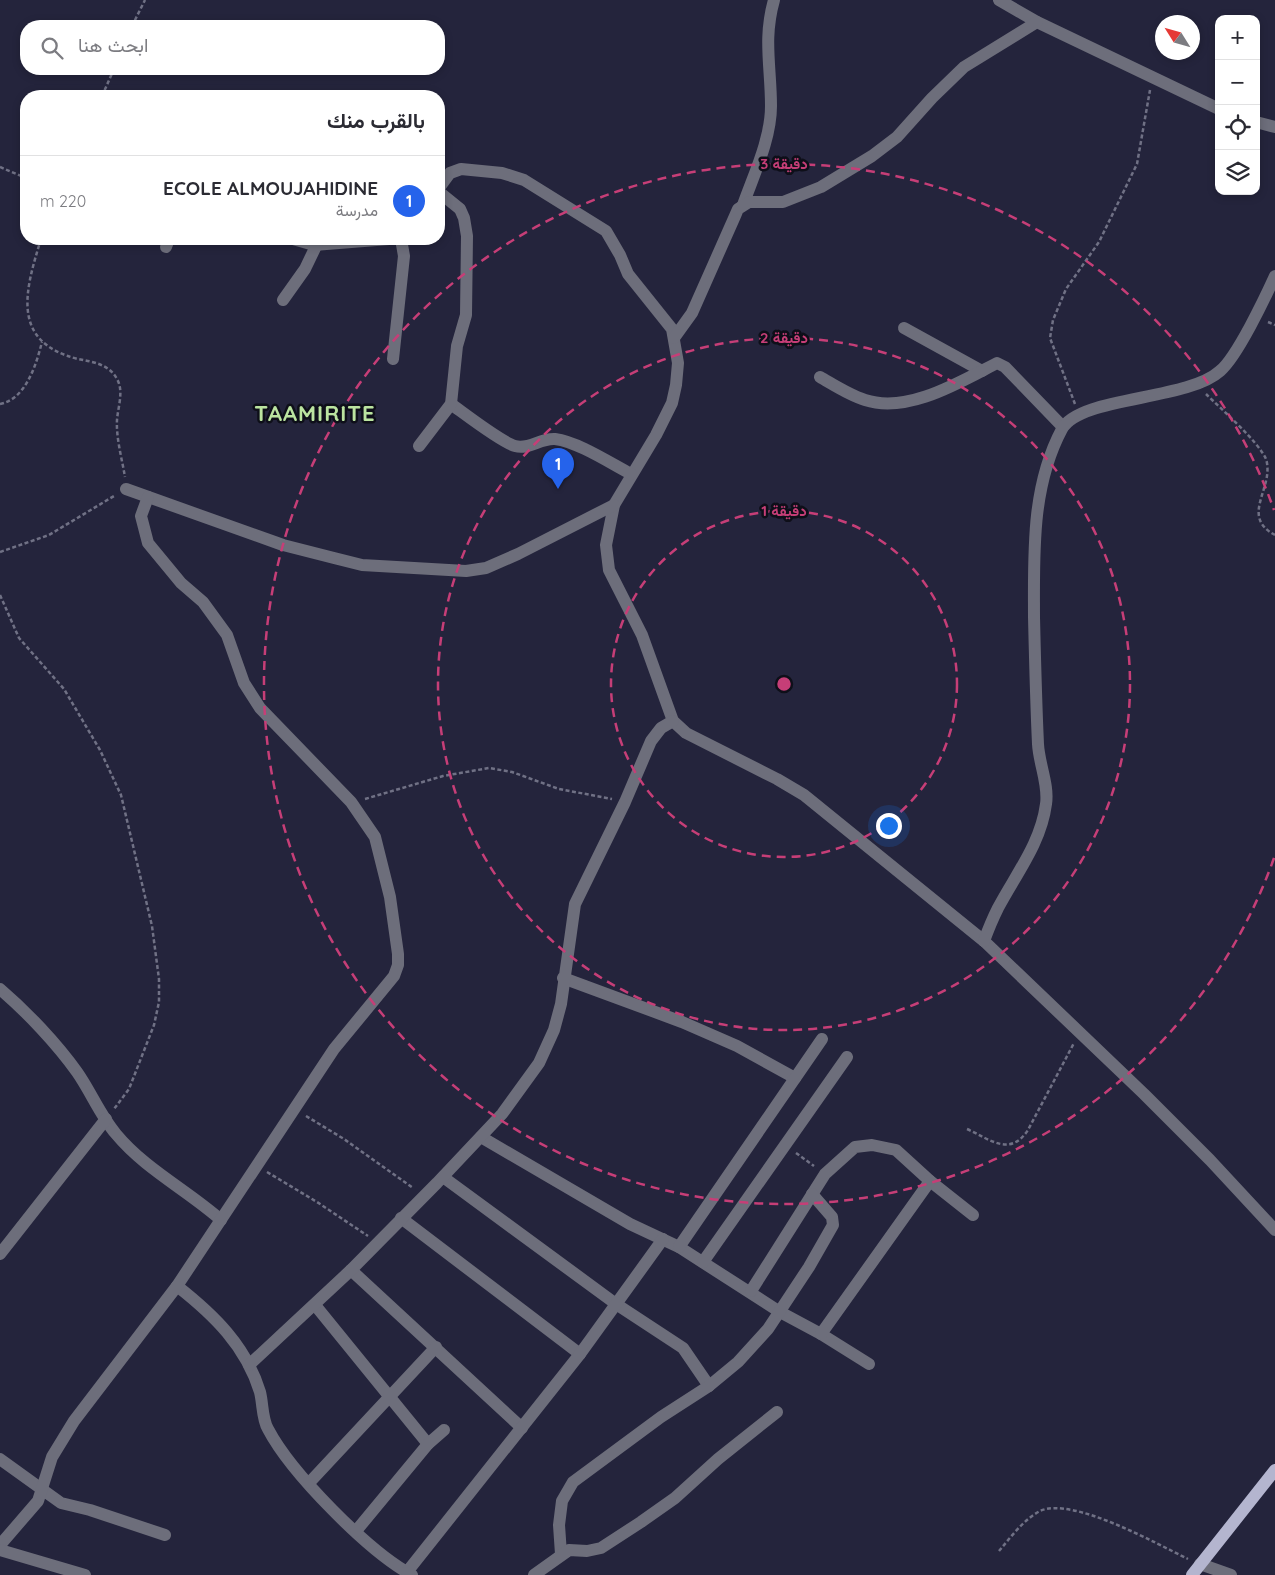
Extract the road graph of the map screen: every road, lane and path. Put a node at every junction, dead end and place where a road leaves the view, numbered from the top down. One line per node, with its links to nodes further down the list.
1 (146, 0): 5 (path)
2 (774, 0): 17 (street)
3 (999, 0): 4 (street)
4 (1016, 4): 6 (street)
5 (135, 20)
6 (1037, 22): 8 (street); 17 (street)
7 (111, 75): 9 (path)
8 (1152, 79): 10 (street); 32 (path)
9 (105, 90)
10 (1215, 107)
11 (1260, 123): 12 (street)
12 (1275, 127)
13 (0, 167): 14 (path)
14 (20, 175)
15 (445, 181): 24 (street)
16 (445, 195): 31 (street)
17 (743, 205): 24 (street)
18 (38, 245): 25 (path)
19 (317, 245): 22 (street)
20 (403, 245): 26 (street)
21 (1275, 276): 29 (street)
22 (282, 300)
23 (904, 328): 27 (street)
24 (674, 338): 35 (street)
25 (42, 342): 30 (path); 36 (path)
26 (393, 359)
27 (982, 371): 28 (street); 33 (street)
28 (820, 377)
29 (1198, 385): 32 (street); 39 (path)
30 (0, 404)
31 (451, 404): 34 (street); 35 (street)
32 (1079, 415): 33 (street)
33 (1063, 427): 45 (street)
34 (419, 446)
35 (631, 474): 38 (street)
36 (126, 489): 37 (street); 40 (path)
37 (148, 497): 38 (street); 43 (street)
38 (614, 505): 42 (street)
39 (1275, 535)
40 (0, 552)
41 (0, 596): 53 (path)
42 (673, 721): 44 (street); 45 (street)
43 (351, 802): 44 (path); 52 (street)
44 (625, 802): 46 (street)
45 (984, 941): 48 (street)
46 (563, 978): 51 (street); 55 (street)
47 (0, 989): 53 (street)
48 (1079, 1033): 54 (path); 66 (street)
49 (822, 1039): 51 (street)
50 (848, 1057): 56 (street)
51 (795, 1078): 69 (street)
52 (294, 1109): 57 (street); 62 (path)
53 (106, 1119): 65 (street); 70 (street)
54 (967, 1129)
55 (481, 1137): 59 (street); 67 (street)
56 (785, 1145): 58 (path); 71 (street)
57 (257, 1166): 65 (street); 68 (path)
58 (825, 1174): 60 (street); 61 (street)
59 (443, 1177): 62 (street); 75 (street)
60 (930, 1181): 63 (street); 78 (street)
61 (812, 1194): 74 (street); 77 (street)
62 (423, 1196): 64 (street)
63 (973, 1215)
64 (401, 1218): 68 (street); 80 (street)
65 (222, 1220): 73 (street)
66 (1275, 1230)
67 (663, 1239): 69 (street); 75 (street)
68 (378, 1242): 72 (street)
69 (679, 1247): 71 (street)
70 (0, 1254)
71 (703, 1262): 74 (street)
72 (351, 1270): 76 (street); 79 (street)
73 (177, 1286): 82 (street); 92 (street)
74 (751, 1292): 77 (street)
75 (616, 1304): 80 (street); 83 (street)
76 (315, 1305): 82 (street); 84 (street)
77 (780, 1312): 78 (street); 83 (street)
78 (821, 1334): 81 (street)
79 (436, 1347): 84 (street); 86 (street)
80 (580, 1354): 86 (street)
81 (869, 1364)
82 (248, 1365): 91 (street)
83 (709, 1386): 98 (street)
84 (389, 1396): 88 (street); 91 (street)
85 (777, 1412): 98 (street)
86 (522, 1428): 100 (street)
87 (444, 1430): 88 (street)
88 (428, 1444): 93 (street)
89 (0, 1459): 92 (street)
90 (1275, 1470): 99 (main road)
91 (308, 1483): 93 (street)
92 (42, 1491): 94 (street); 95 (street)
93 (356, 1531): 100 (street)
94 (165, 1535)
95 (0, 1545)
96 (0, 1550): 101 (street)
97 (999, 1551): 99 (path)
98 (561, 1554): 102 (street)
99 (1200, 1564): 103 (main road); 104 (street)
100 (410, 1574)
101 (85, 1575)
102 (534, 1575)
103 (1192, 1575)
104 (1231, 1575)

